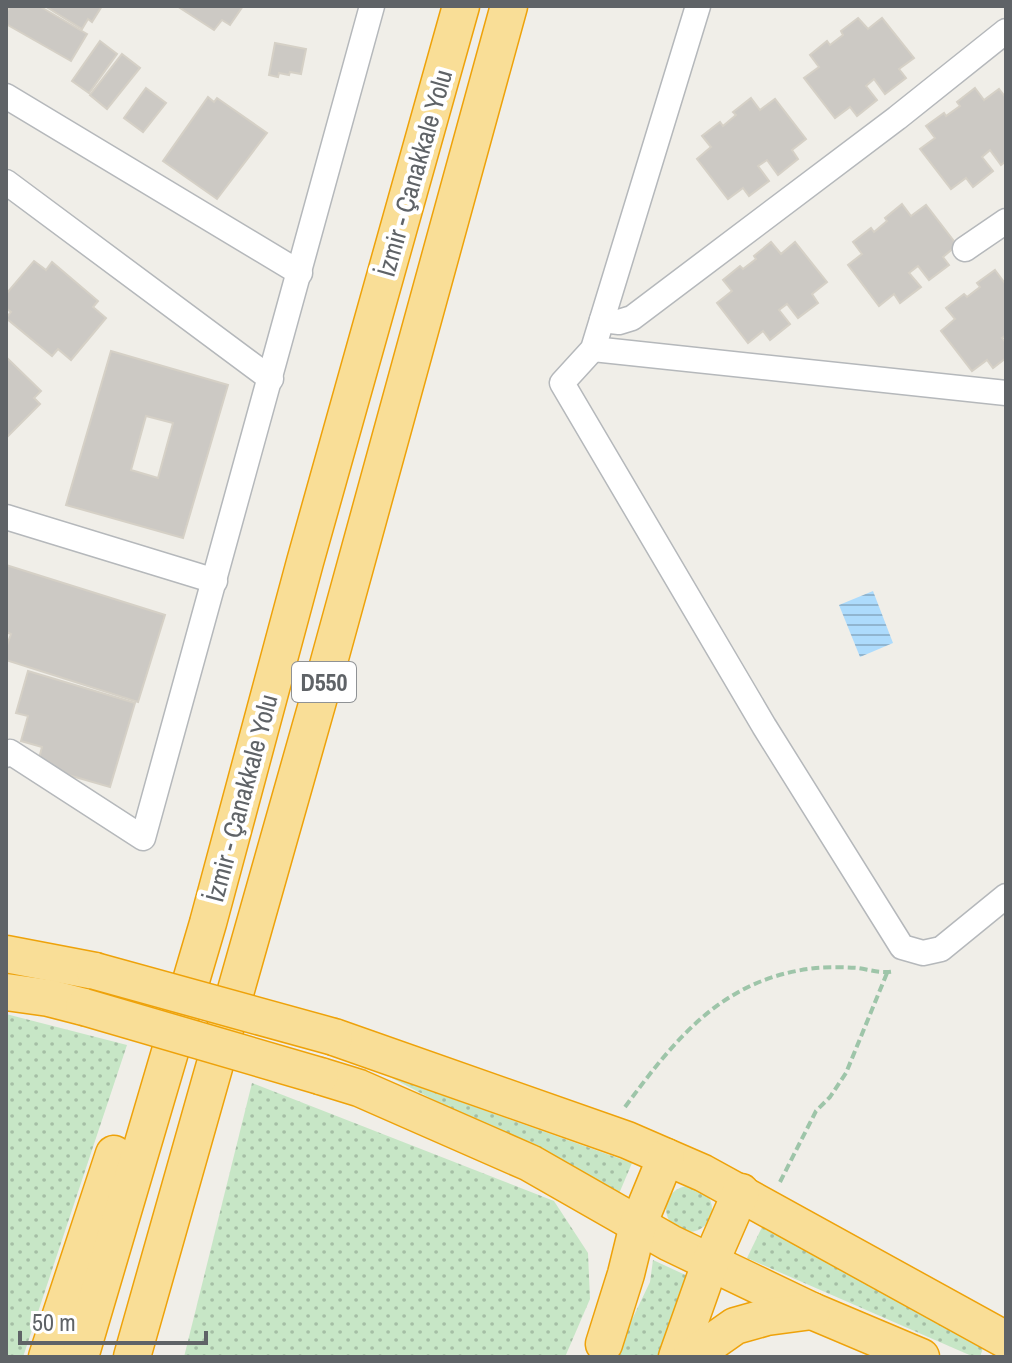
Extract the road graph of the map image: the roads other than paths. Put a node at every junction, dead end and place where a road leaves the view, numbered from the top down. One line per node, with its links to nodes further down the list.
1 (372, 6): 10 (street)
2 (461, 6): 20 (highway, İzmir - Çanakkale Yolu / D550)
3 (509, 6): 17 (highway, İzmir - Çanakkale Yolu / D550)
4 (698, 6): 11 (street)
5 (1006, 31): 11 (street)
6 (6, 96): 10 (street)
7 (6, 182): 13 (street)
8 (1006, 221): 9 (street)
9 (965, 249)
10 (300, 273): 13 (street)
11 (602, 320): 12 (street)
12 (593, 349): 14 (street); 19 (street)
13 (271, 379): 16 (street)
14 (1006, 393)
15 (6, 517): 16 (street)
16 (215, 581): 18 (street)
17 (327, 669): 33 (highway, İzmir - Çanakkale Yolu / D550); 34 (highway)
18 (7, 751)
19 (1006, 896)
20 (208, 923): 31 (highway); 32 (highway, İzmir - Çanakkale Yolu / D550)
21 (6, 954): 23 (highway, bridge)
22 (6, 992): 25 (highway, bridge)
23 (666, 1157): 24 (highway); 26 (highway)
24 (741, 1192): 27 (highway); 29 (highway)
25 (589, 1198): 26 (highway); 30 (highway)
26 (638, 1225): 27 (highway); 30 (highway)
27 (711, 1261): 28 (highway); 35 (highway)
28 (812, 1311): 36 (highway); 37 (highway)
29 (1006, 1340)
30 (600, 1350)
31 (47, 1357)
32 (80, 1357)
33 (132, 1357)
34 (156, 1357)
35 (677, 1357)
36 (691, 1357)
37 (921, 1357)

